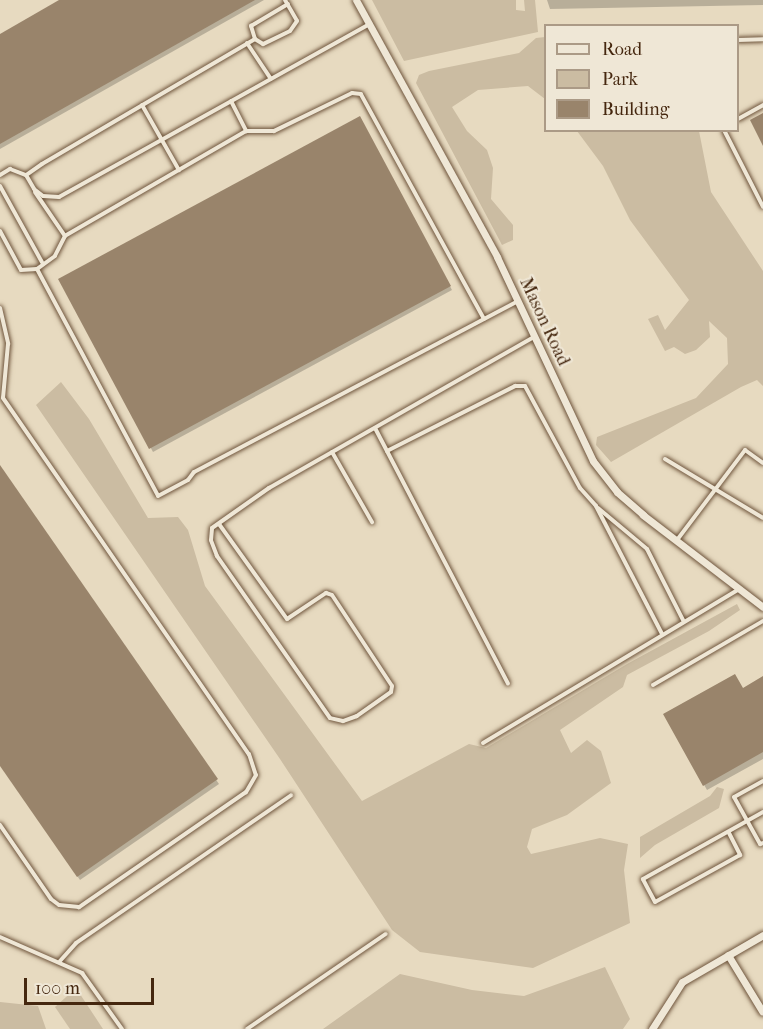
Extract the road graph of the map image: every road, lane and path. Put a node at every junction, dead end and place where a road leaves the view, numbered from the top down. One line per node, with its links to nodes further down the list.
1 (356, 0): 3 (street, Mason Road)
2 (286, 2): 4 (lane); 4 (lane)
3 (369, 24): 8 (lane); 26 (street, Mason Road)
4 (255, 39): 7 (lane)
5 (763, 39): 6 (lane)
6 (739, 40)
7 (247, 43): 8 (lane); 10 (lane)
8 (271, 79): 9 (lane)
9 (231, 101): 13 (lane); 15 (lane)
10 (142, 105): 15 (lane); 18 (lane)
11 (763, 105): 12 (lane)
12 (739, 118)
13 (246, 130): 16 (lane); 28 (lane)
14 (725, 132): 21 (lane)
15 (162, 140): 16 (lane); 20 (lane)
16 (179, 170): 23 (lane)
17 (0, 175): 18 (lane)
18 (26, 175): 20 (lane)
19 (0, 186): 24 (lane)
20 (33, 189): 23 (lane)
21 (763, 207)
22 (0, 231): 25 (lane)
23 (65, 236): 24 (lane)
24 (42, 262): 25 (lane)
25 (37, 269): 28 (lane)
26 (518, 301): 28 (lane); 29 (street, Mason Road)
27 (0, 308): 53 (lane)
28 (484, 318)
29 (534, 336): 30 (lane); 40 (street, Mason Road)
30 (375, 428): 31 (lane); 32 (lane)
31 (387, 451): 36 (lane); 46 (lane)
32 (332, 452): 38 (lane); 39 (lane)
33 (666, 459): 35 (lane)
34 (763, 463): 35 (lane)
35 (716, 489): 37 (lane); 40 (lane)
36 (596, 506): 43 (lane); 45 (lane)
37 (763, 518)
38 (372, 522)
39 (219, 524): 39 (lane)
40 (676, 540): 41 (street, Mason Road)
41 (740, 589): 42 (street, Mason Road); 43 (lane)
42 (762, 604)
43 (683, 620): 45 (lane)
44 (763, 621): 47 (lane)
45 (662, 634): 48 (lane)
46 (508, 683)
47 (653, 685)
48 (483, 743)
49 (763, 781): 52 (lane)
50 (291, 795): 60 (lane)
51 (763, 813): 52 (lane)
52 (747, 821): 54 (lane); 55 (lane)
53 (0, 825)
54 (729, 833): 54 (lane)
55 (763, 843)
56 (386, 934): 63 (lane)
57 (763, 935): 59 (street)
58 (0, 937): 60 (lane)
59 (729, 955): 61 (street); 64 (street)
60 (60, 961): 62 (lane)
61 (762, 1011)
62 (122, 1029)
63 (247, 1029)
64 (652, 1029)

